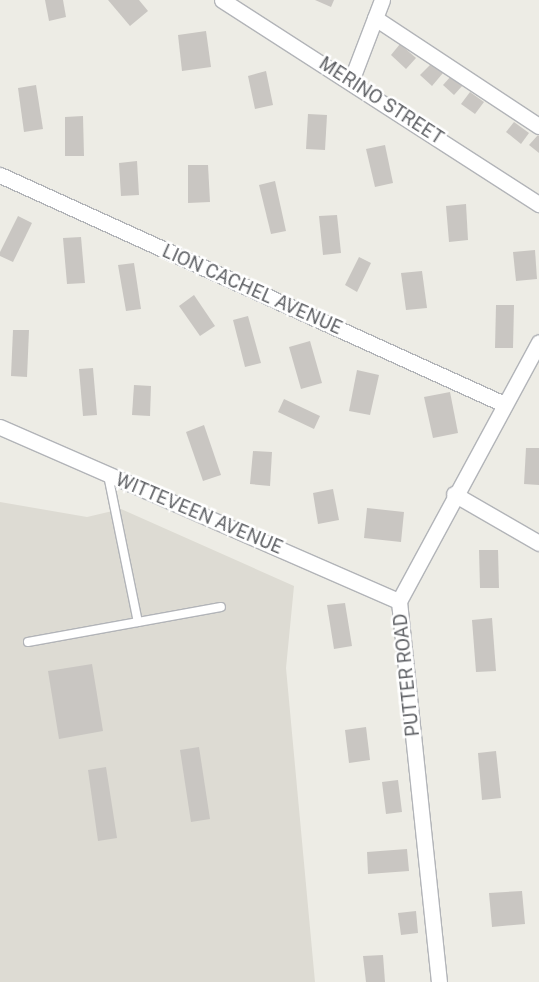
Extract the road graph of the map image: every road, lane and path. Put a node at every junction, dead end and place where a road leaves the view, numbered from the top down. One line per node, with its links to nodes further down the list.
1 (222, 0): 4 (street, MERINO STREET)
2 (382, 0): 3 (street)
3 (375, 18): 4 (street); 5 (street)
4 (351, 81): 7 (street, MERINO STREET)
5 (539, 126)
6 (0, 175): 9 (street, LION CACHEL AVENUE)
7 (539, 204)
8 (539, 342): 9 (street, PUTTER ROAD)
9 (504, 404): 12 (street, PUTTER ROAD)
10 (0, 427): 11 (street, WITTEVEEN AVENUE)
11 (108, 474): 14 (street, WITTEVEEN AVENUE); 16 (lane)
12 (454, 494): 13 (street); 14 (street, PUTTER ROAD)
13 (539, 543)
14 (399, 601): 18 (street, PUTTER ROAD)
15 (221, 607): 16 (lane)
16 (138, 622): 17 (lane)
17 (28, 642)
18 (439, 982)

